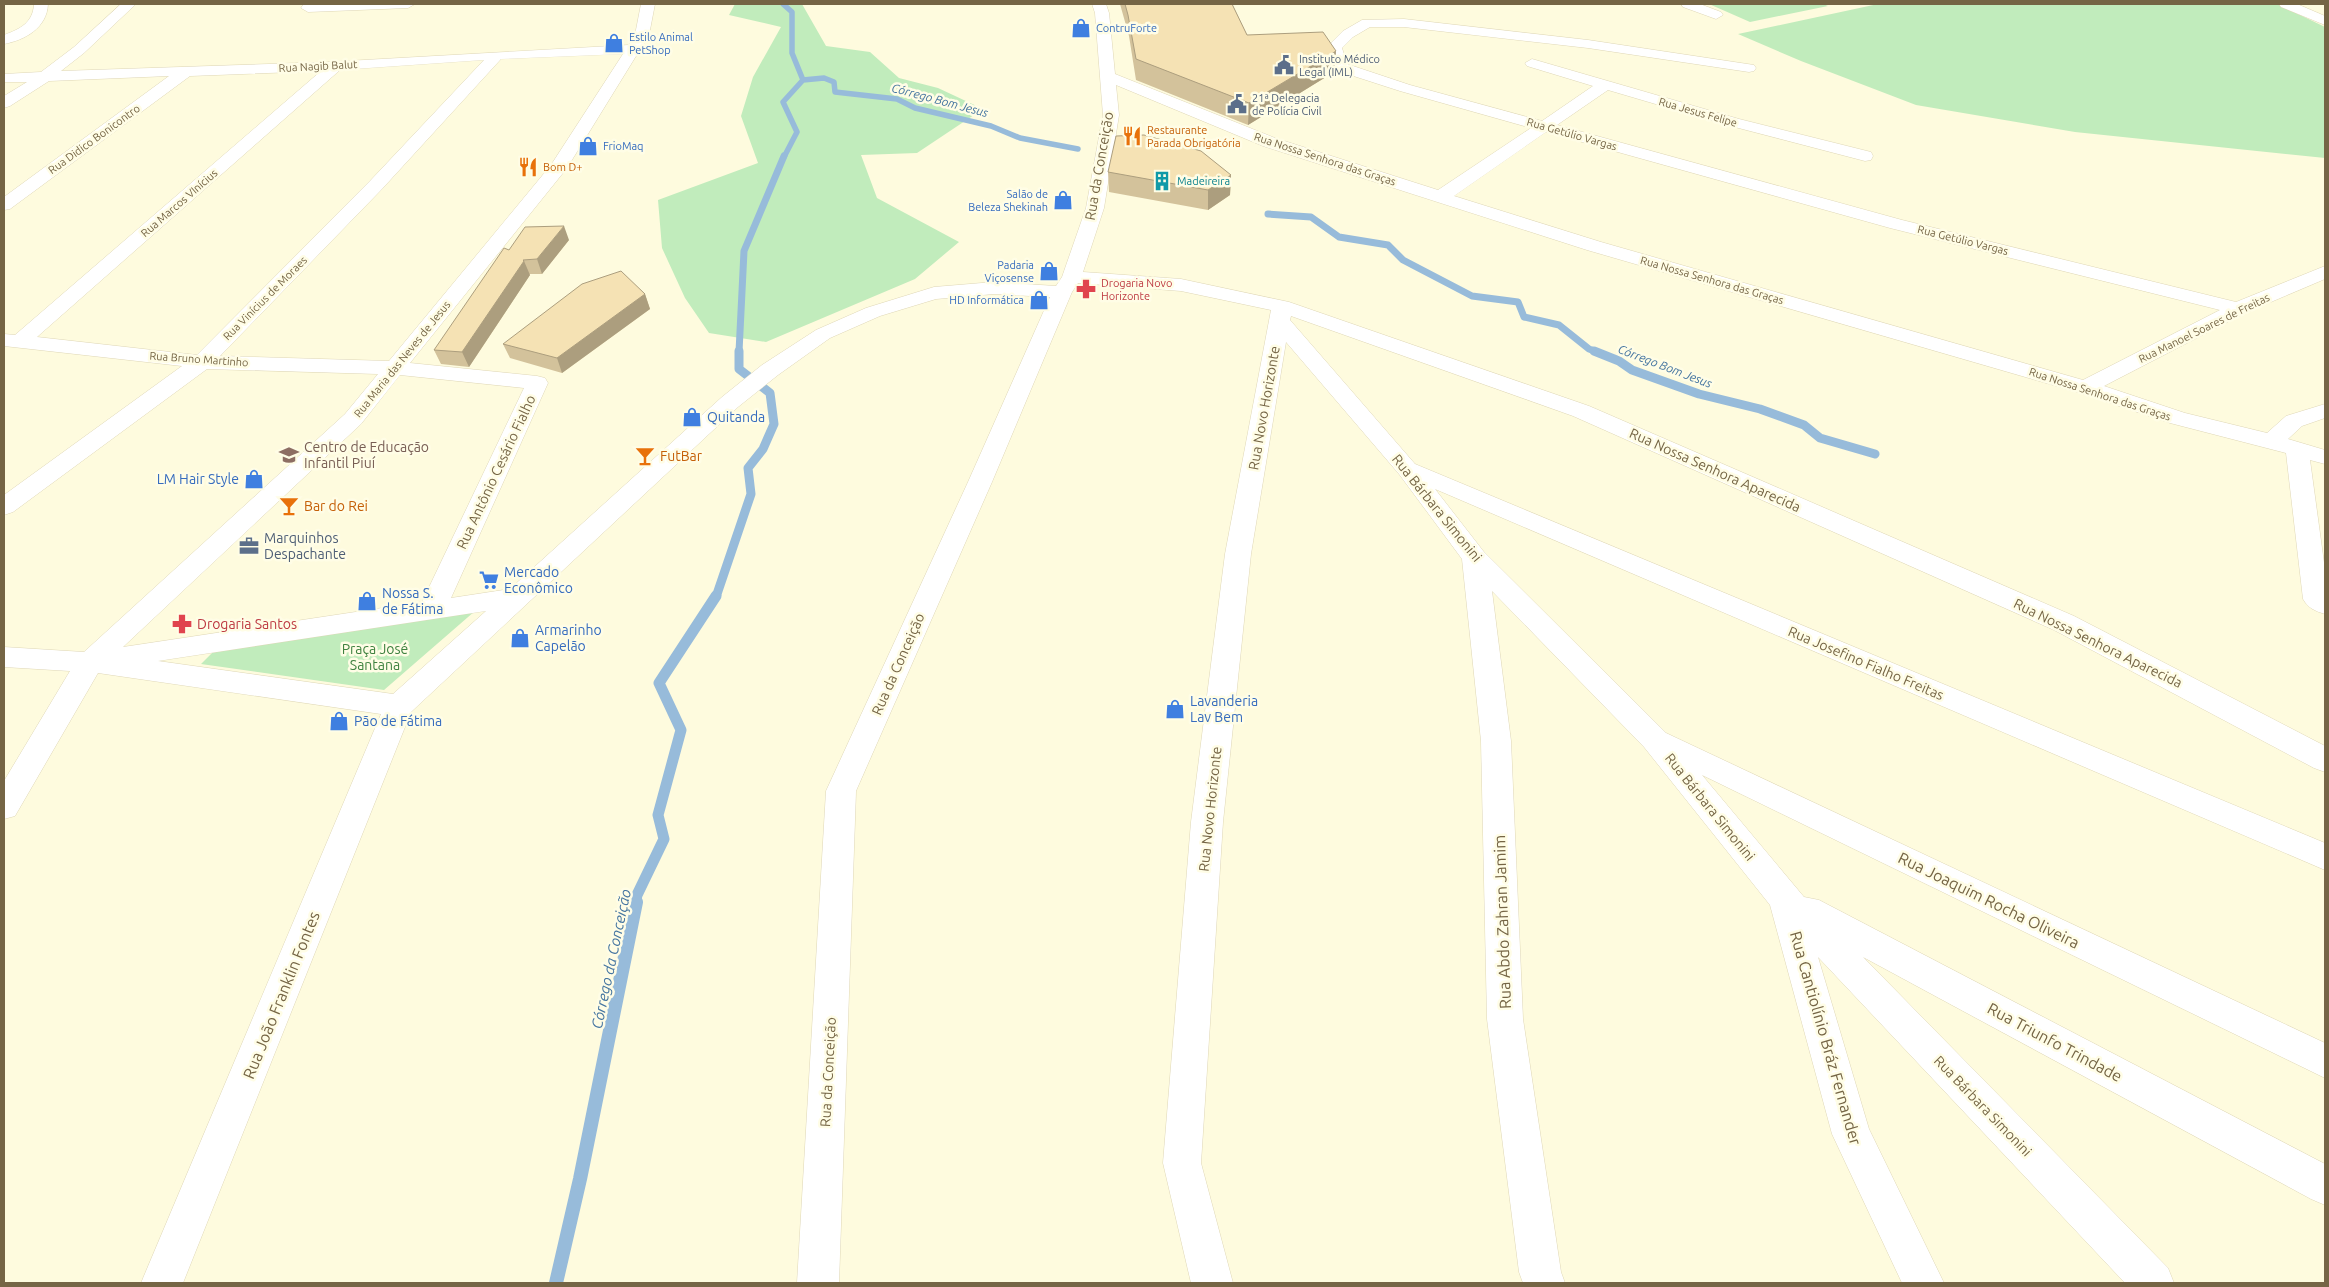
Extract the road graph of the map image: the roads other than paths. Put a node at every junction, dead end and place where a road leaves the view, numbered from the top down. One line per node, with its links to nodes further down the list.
1 (41, 4): 11 (street)
2 (129, 4): 20 (street)
3 (408, 4): 8 (street)
4 (648, 4): 12 (street, Rua Maria das Neves de Jesus)
5 (1099, 4): 18 (street, Rua da Conceição)
6 (1688, 4): 9 (street)
7 (2286, 4): 10 (street)
8 (308, 8)
9 (1716, 15)
10 (2325, 21)
11 (4, 40)
12 (632, 49): 13 (street, Rua Nagib Balut); 33 (street, Rua Maria das Neves de Jesus)
13 (496, 55): 15 (street, Rua Nagib Balut); 32 (street, Rua Vinícius de Moraes)
14 (1532, 62): 21 (street, Rua Jesus Felipe)
15 (337, 65): 17 (street, Rua Nagib Balut); 31 (street, Rua Marcos VInícius)
16 (1749, 68): 23 (street, Rua Getúlio Vargas)
17 (185, 72): 20 (street, Rua Nagib Balut); 26 (street, Rua Didico Bonicontro)
18 (1107, 76): 25 (street, Rua Nossa Senhora das Graças); 28 (street, Rua da Conceição)
19 (4, 78): 20 (street, Rua Nagib Balut)
20 (43, 78): 22 (street)
21 (1605, 85): 23 (street); 24 (street, Rua Jesus Felipe)
22 (4, 103)
23 (1544, 126): 25 (street); 29 (street, Rua Getúlio Vargas)
24 (1865, 156)
25 (1442, 196): 34 (street, Rua Nossa Senhora das Graças)
26 (4, 205)
27 (2325, 272): 29 (street, Rua Manoel Soares de Freitas)
28 (1067, 284): 30 (street, Rua Nossa Senhora Aparecida); 42 (street, Rua Nossa Senhora Aparecida); 56 (street, Rua da Conceição)
29 (2238, 309): 34 (street, Rua Manoel Soares de Freitas)
30 (1280, 313): 39 (street, Rua Bárbara Simonini); 49 (street, Rua Nossa Senhora Aparecida); 57 (street, Rua Novo Horizonte)
31 (12, 340): 32 (street, Rua Bruno Martinho)
32 (202, 362): 33 (street, Rua Bruno Martinho); 40 (street, Rua Vinícius de Moraes)
33 (394, 368): 44 (street, Rua Antônio Cesário Fialho); 46 (street, Rua Maria das Neves de Jesus)
34 (2085, 387): 36 (street, Rua Nossa Senhora das Graças)
35 (2325, 411): 36 (street)
36 (2272, 441): 37 (street, Rua Nossa Senhora das Graças)
37 (2297, 449): 38 (street, Rua Nossa Senhora das Graças); 43 (street)
38 (2325, 457)
39 (1406, 469): 41 (street, Rua Bárbara Simonini); 51 (street, Rua Josefino Fialho Freitas)
40 (4, 507)
41 (1475, 558): 48 (street, Rua Bárbara Simonini); 58 (street, Rua Abdo Zahran Jamim)
42 (516, 597): 44 (street); 47 (street, Rua Nossa Senhora Aparecida)
43 (2325, 605)
44 (432, 610): 46 (street)
45 (4, 657): 46 (street)
46 (90, 662): 47 (street); 50 (street, Rua Maria das Neves de Jesus)
47 (399, 706): 55 (street, Rua João Franklin Fontes)
48 (1654, 739): 52 (street, Rua Bárbara Simonini); 53 (street, Rua Joaquim Rocha Oliveira)
49 (2325, 760)
50 (4, 807)
51 (2325, 857)
52 (1785, 899): 54 (street, Rua Triunfo Trindade); 59 (street, Rua Cantiolínio Bráz Fernander); 60 (street, Rua Bárbara Simonini)
53 (2325, 1060)
54 (2325, 1185)
55 (162, 1283)
56 (818, 1283)
57 (1212, 1283)
58 (1544, 1283)
59 (1923, 1283)
60 (2153, 1283)

